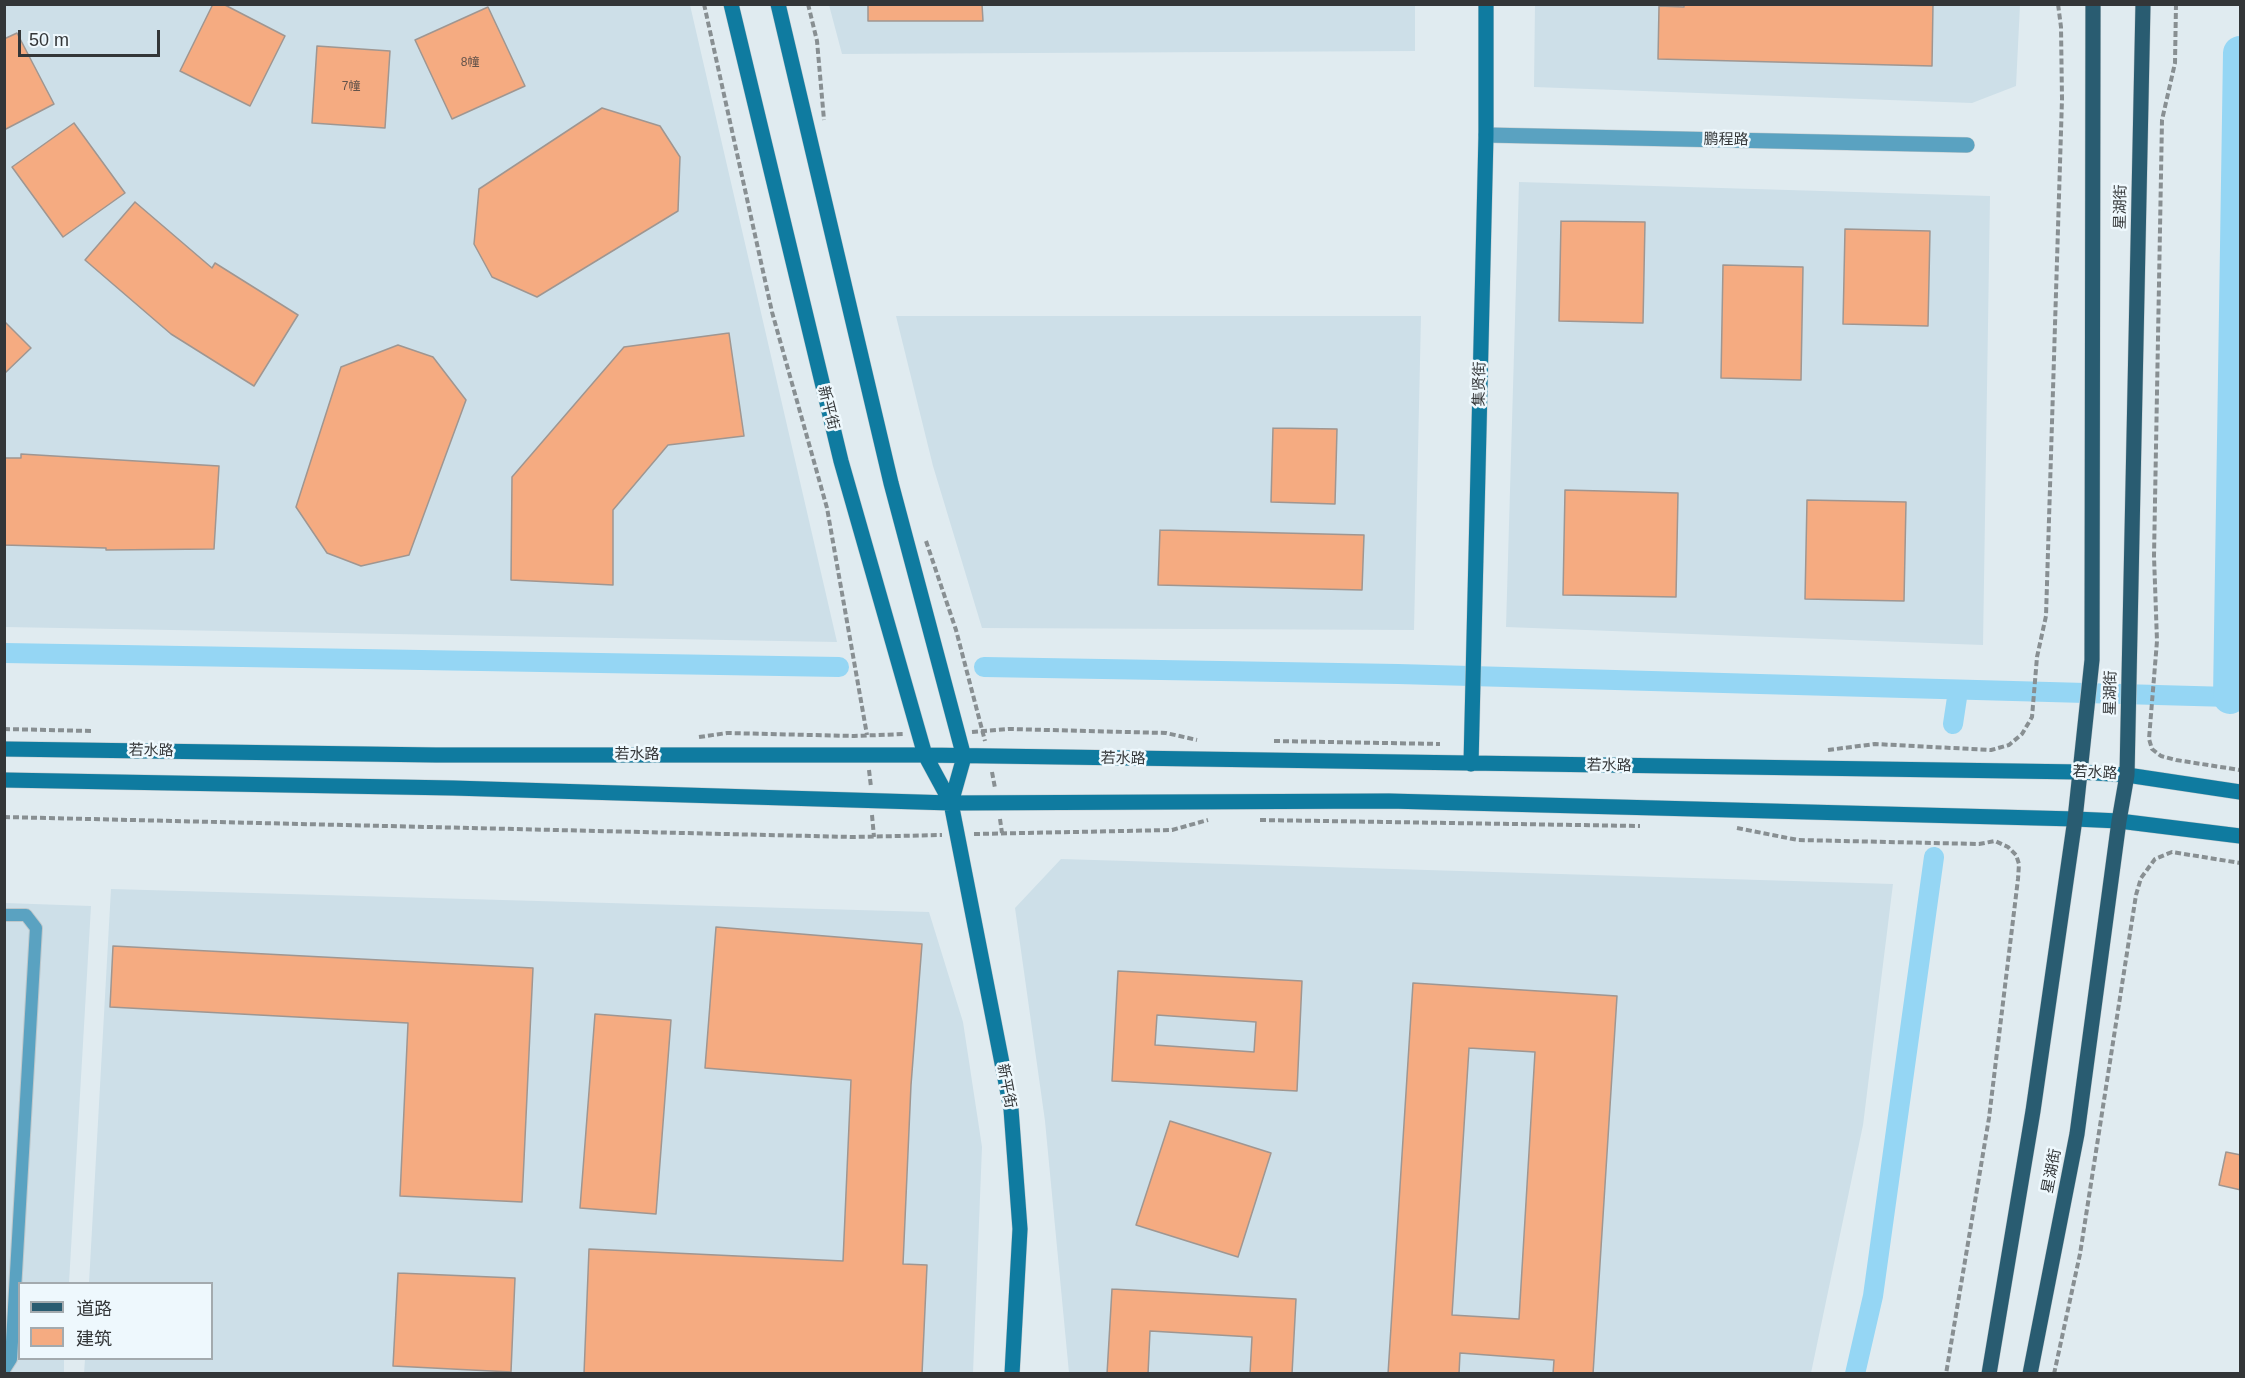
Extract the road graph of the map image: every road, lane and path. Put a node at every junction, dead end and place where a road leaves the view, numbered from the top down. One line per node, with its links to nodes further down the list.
1 (704, 4): 18 (path)
2 (731, 4): 25 (main road, 新平街)
3 (778, 4): 26 (main road)
4 (808, 4): 10 (path)
5 (1486, 4): 11 (main road, 集贤街)
6 (2058, 4): 24 (path)
7 (2093, 4): 30 (main road, 星湖街)
8 (2143, 4): 31 (main road, 星湖街)
9 (2176, 4): 29 (path)
10 (825, 128)
11 (1486, 135): 12 (street, 鹏程路); 28 (main road, 集贤街)
12 (1967, 145)
13 (924, 535): 15 (path)
14 (971, 732): 15 (path)
15 (983, 732): 19 (path); 27 (path)
16 (913, 734): 18 (path)
17 (854, 735): 18 (path)
18 (867, 735): 22 (path)
19 (1207, 741)
20 (1263, 741): 21 (path)
21 (1400, 742)
22 (867, 744)
23 (4, 749): 25 (main road, 若水路)
24 (1991, 750)
25 (925, 755): 26 (main road, 若水路); 34 (main road, 新平街)
26 (964, 757): 27 (main road, 若水路); 34 (main road, 新平街)
27 (990, 758): 28 (main road, 若水路); 35 (path)
28 (1471, 764): 30 (main road, 若水路)
29 (2241, 770)
30 (2080, 772): 31 (main road, 若水路); 37 (main road, 星湖街)
31 (2127, 775): 33 (main road, 若水路); 40 (main road, 星湖街)
32 (4, 780): 34 (main road)
33 (2241, 792)
34 (951, 803): 35 (main road); 44 (main road, 新平街)
35 (997, 803): 37 (main road); 43 (path)
36 (4, 817): 44 (path)
37 (2075, 819): 40 (main road); 51 (main road, 星湖街)
38 (1210, 820): 43 (path)
39 (1257, 820): 41 (path)
40 (2119, 822): 45 (main road); 52 (main road, 星湖街)
41 (1652, 827)
42 (1736, 828): 50 (path)
43 (1002, 833): 44 (path)
44 (957, 834): 49 (main road, 新平街)
45 (2241, 836)
46 (2241, 863): 53 (path)
47 (4, 915): 48 (lane)
48 (4, 1370)
49 (1012, 1374)
50 (1946, 1374)
51 (1989, 1374)
52 (2030, 1374)
53 (2054, 1374)

